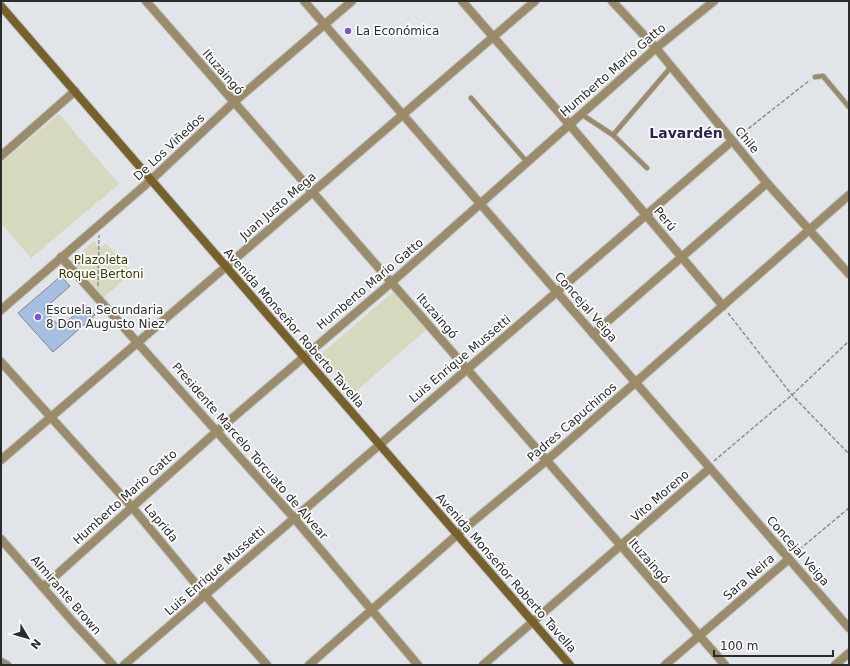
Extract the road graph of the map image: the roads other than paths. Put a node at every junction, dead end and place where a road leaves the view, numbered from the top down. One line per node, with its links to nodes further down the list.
1 (146, 1): 16 (street, Ituzaingó)
2 (304, 1): 9 (street, Concejal Veiga)
3 (352, 1): 9 (street, De Los Viñedos)
4 (462, 1): 10 (street, Perú)
5 (535, 1): 10 (street, Juan Justo Mega)
6 (612, 1): 11 (street, Chile)
7 (714, 1): 11 (street, Humberto Mario Gatto)
8 (1, 6): 14 (main road, Avenida Monseñor Roberto Tavella)
9 (325, 25): 16 (street, De Los Viñedos); 18 (street, Concejal Veiga)
10 (493, 36): 18 (street, Juan Justo Mega); 20 (street, Perú)
11 (656, 48): 12 (street, Chile); 19 (street, Humberto Mario Gatto)
12 (671, 67): 21 (lane); 22 (street, Chile)
13 (815, 77): 17 (lane)
14 (75, 91): 23 (street); 26 (main road, Avenida Monseñor Roberto Tavella)
15 (471, 98): 24 (lane)
16 (234, 102): 26 (street, De Los Viñedos); 28 (street, Ituzaingó)
17 (849, 107)
18 (403, 114): 28 (street, Juan Justo Mega); 30 (street, Concejal Veiga)
19 (581, 114): 20 (street, Humberto Mario Gatto); 21 (lane)
20 (569, 124): 24 (street, Humberto Mario Gatto); 31 (street, Perú)
21 (613, 135): 25 (lane)
22 (732, 141): 27 (street, Chile); 31 (street, Luis Enrique Mussetti)
23 (1, 156)
24 (527, 162): 30 (street, Humberto Mario Gatto)
25 (647, 168)
26 (150, 180): 34 (street, De Los Viñedos); 35 (main road, Avenida Monseñor Roberto Tavella)
27 (767, 182): 32 (street, Chile); 33 (street)
28 (312, 192): 35 (street, Juan Justo Mega); 37 (street, Ituzaingó)
29 (849, 196): 32 (street, Padres Capuchinos)
30 (480, 204): 37 (street, Humberto Mario Gatto); 38 (street, Concejal Veiga)
31 (646, 216): 33 (street, Perú); 38 (street, Luis Enrique Mussetti)
32 (809, 230): 36 (street, Chile); 39 (street, Padres Capuchinos)
33 (681, 257): 39 (street, Perú); 41 (street)
34 (63, 260): 40 (street, De Los Viñedos); 42 (street, Presidente Marcelo Torcuato de Alvear)
35 (225, 266): 42 (street, Juan Justo Mega); 43 (main road, Avenida Monseñor Roberto Tavella)
36 (849, 274)
37 (392, 282): 43 (street, Humberto Mario Gatto); 45 (street, Ituzaingó)
38 (557, 292): 41 (street, Concejal Veiga); 45 (street, Luis Enrique Mussetti)
39 (723, 306): 46 (street, Padres Capuchinos)
40 (1, 310)
41 (593, 334): 46 (street, Concejal Veiga)
42 (138, 342): 47 (street, Juan Justo Mega); 48 (street, Presidente Marcelo Torcuato de Alvear)
43 (303, 356): 48 (street, Humberto Mario Gatto); 49 (main road, Avenida Monseñor Roberto Tavella)
44 (1, 362): 47 (street, Laprida)
45 (467, 369): 49 (street, Luis Enrique Mussetti); 51 (street, Ituzaingó)
46 (635, 382): 51 (street, Padres Capuchinos); 52 (street, Concejal Veiga)
47 (52, 418): 50 (street, Juan Justo Mega); 53 (street, Laprida)
48 (216, 432): 53 (street, Humberto Mario Gatto); 54 (street, Presidente Marcelo Torcuato de Alvear)
49 (379, 444): 54 (street, Luis Enrique Mussetti); 55 (main road, Avenida Monseñor Roberto Tavella)
50 (1, 460)
51 (546, 461): 55 (street, Padres Capuchinos); 57 (street, Ituzaingó)
52 (710, 468): 57 (street, Vito Moreno); 58 (street, Concejal Veiga)
53 (132, 507): 59 (street, Humberto Mario Gatto); 60 (street, Laprida)
54 (294, 518): 60 (street, Luis Enrique Mussetti); 61 (street, Presidente Marcelo Torcuato de Alvear)
55 (458, 534): 61 (street, Padres Capuchinos); 62 (main road, Avenida Monseñor Roberto Tavella)
56 (1, 539): 59 (street, Almirante Brown)
57 (620, 546): 62 (street, Vito Moreno); 64 (street, Ituzaingó)
58 (789, 559): 63 (street, Concejal Veiga); 64 (street, Sara Neira)
59 (43, 587): 68 (street, Almirante Brown)
60 (205, 595): 69 (street, Luis Enrique Mussetti); 70 (street, Laprida)
61 (372, 610): 71 (street, Padres Capuchinos); 72 (street, Presidente Marcelo Torcuato de Alvear)
62 (533, 622): 73 (street, Vito Moreno); 74 (main road, Avenida Monseñor Roberto Tavella)
63 (849, 628)
64 (699, 636): 75 (street, Sara Neira); 76 (street, Ituzaingó)
65 (849, 653): 77 (street)
66 (1, 662): 67 (street)
67 (7, 665)
68 (113, 665)
69 (124, 665)
70 (267, 665)
71 (309, 665)
72 (418, 665)
73 (483, 665)
74 (570, 665)
75 (665, 665)
76 (725, 665)
77 (835, 665)

